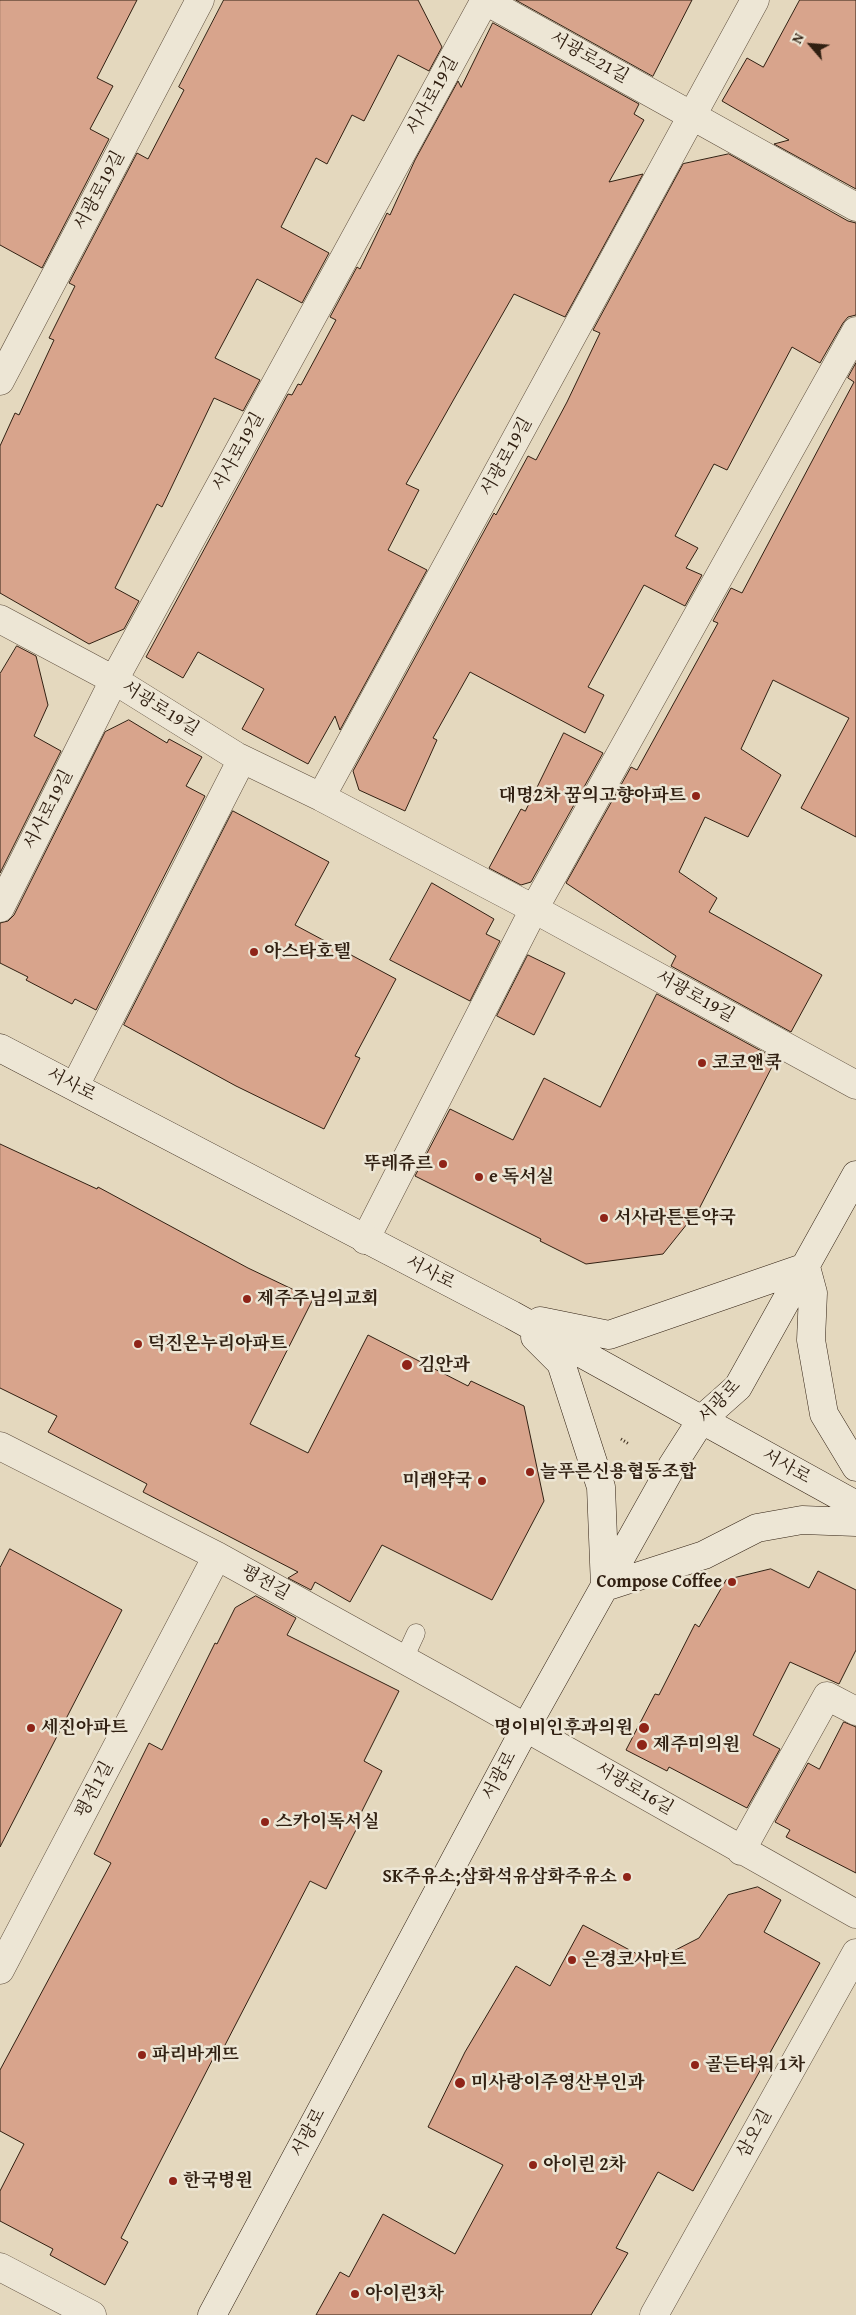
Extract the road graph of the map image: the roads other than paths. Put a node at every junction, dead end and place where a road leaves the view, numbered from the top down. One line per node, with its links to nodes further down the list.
1 (200, 0): 7 (street, 서광로19길)
2 (485, 0): 4 (street, 서광로21길); 9 (street, 서사로19길)
3 (755, 0): 4 (street)
4 (693, 117): 5 (street, 서광로21길); 11 (street, 서광로19길)
5 (856, 207)
6 (856, 331): 13 (street)
7 (0, 382)
8 (0, 619): 9 (street, 서광로19길)
9 (114, 680): 10 (street, 서광로19길); 12 (street, 서사로19길)
10 (242, 759): 11 (street, 서광로19길); 16 (street)
11 (321, 797): 13 (street, 서광로19길)
12 (0, 908)
13 (534, 909): 15 (street, 서광로19길); 18 (street)
14 (0, 1048): 16 (street, 서사로)
15 (856, 1085)
16 (75, 1086): 18 (street, 서사로)
17 (856, 1175): 19 (street, 서광로)
18 (365, 1240): 20 (street, 서사로)
19 (806, 1267): 20 (street); 21 (street, 서광로); 23 (street)
20 (512, 1315): 21 (street, 서사로); 27 (street)
21 (702, 1419): 24 (street, 서사로); 27 (street, 서광로)
22 (0, 1446): 26 (street, 평전길)
23 (856, 1467)
24 (856, 1505)
25 (856, 1522): 27 (street)
26 (217, 1556): 29 (street, 평전길); 35 (street, 평전1길)
27 (605, 1588): 31 (street, 서광로)
28 (416, 1633): 29 (lane)
29 (404, 1659): 31 (street, 평전길)
30 (856, 1711): 32 (street)
31 (526, 1727): 32 (street, 서광로16길); 38 (street, 서광로)
32 (741, 1851): 33 (street, 서광로16길)
33 (856, 1914)
34 (856, 1952): 39 (street, 삼오길)
35 (0, 1970)
36 (0, 2267): 37 (street)
37 (92, 2315)
38 (212, 2315)
39 (654, 2315)

